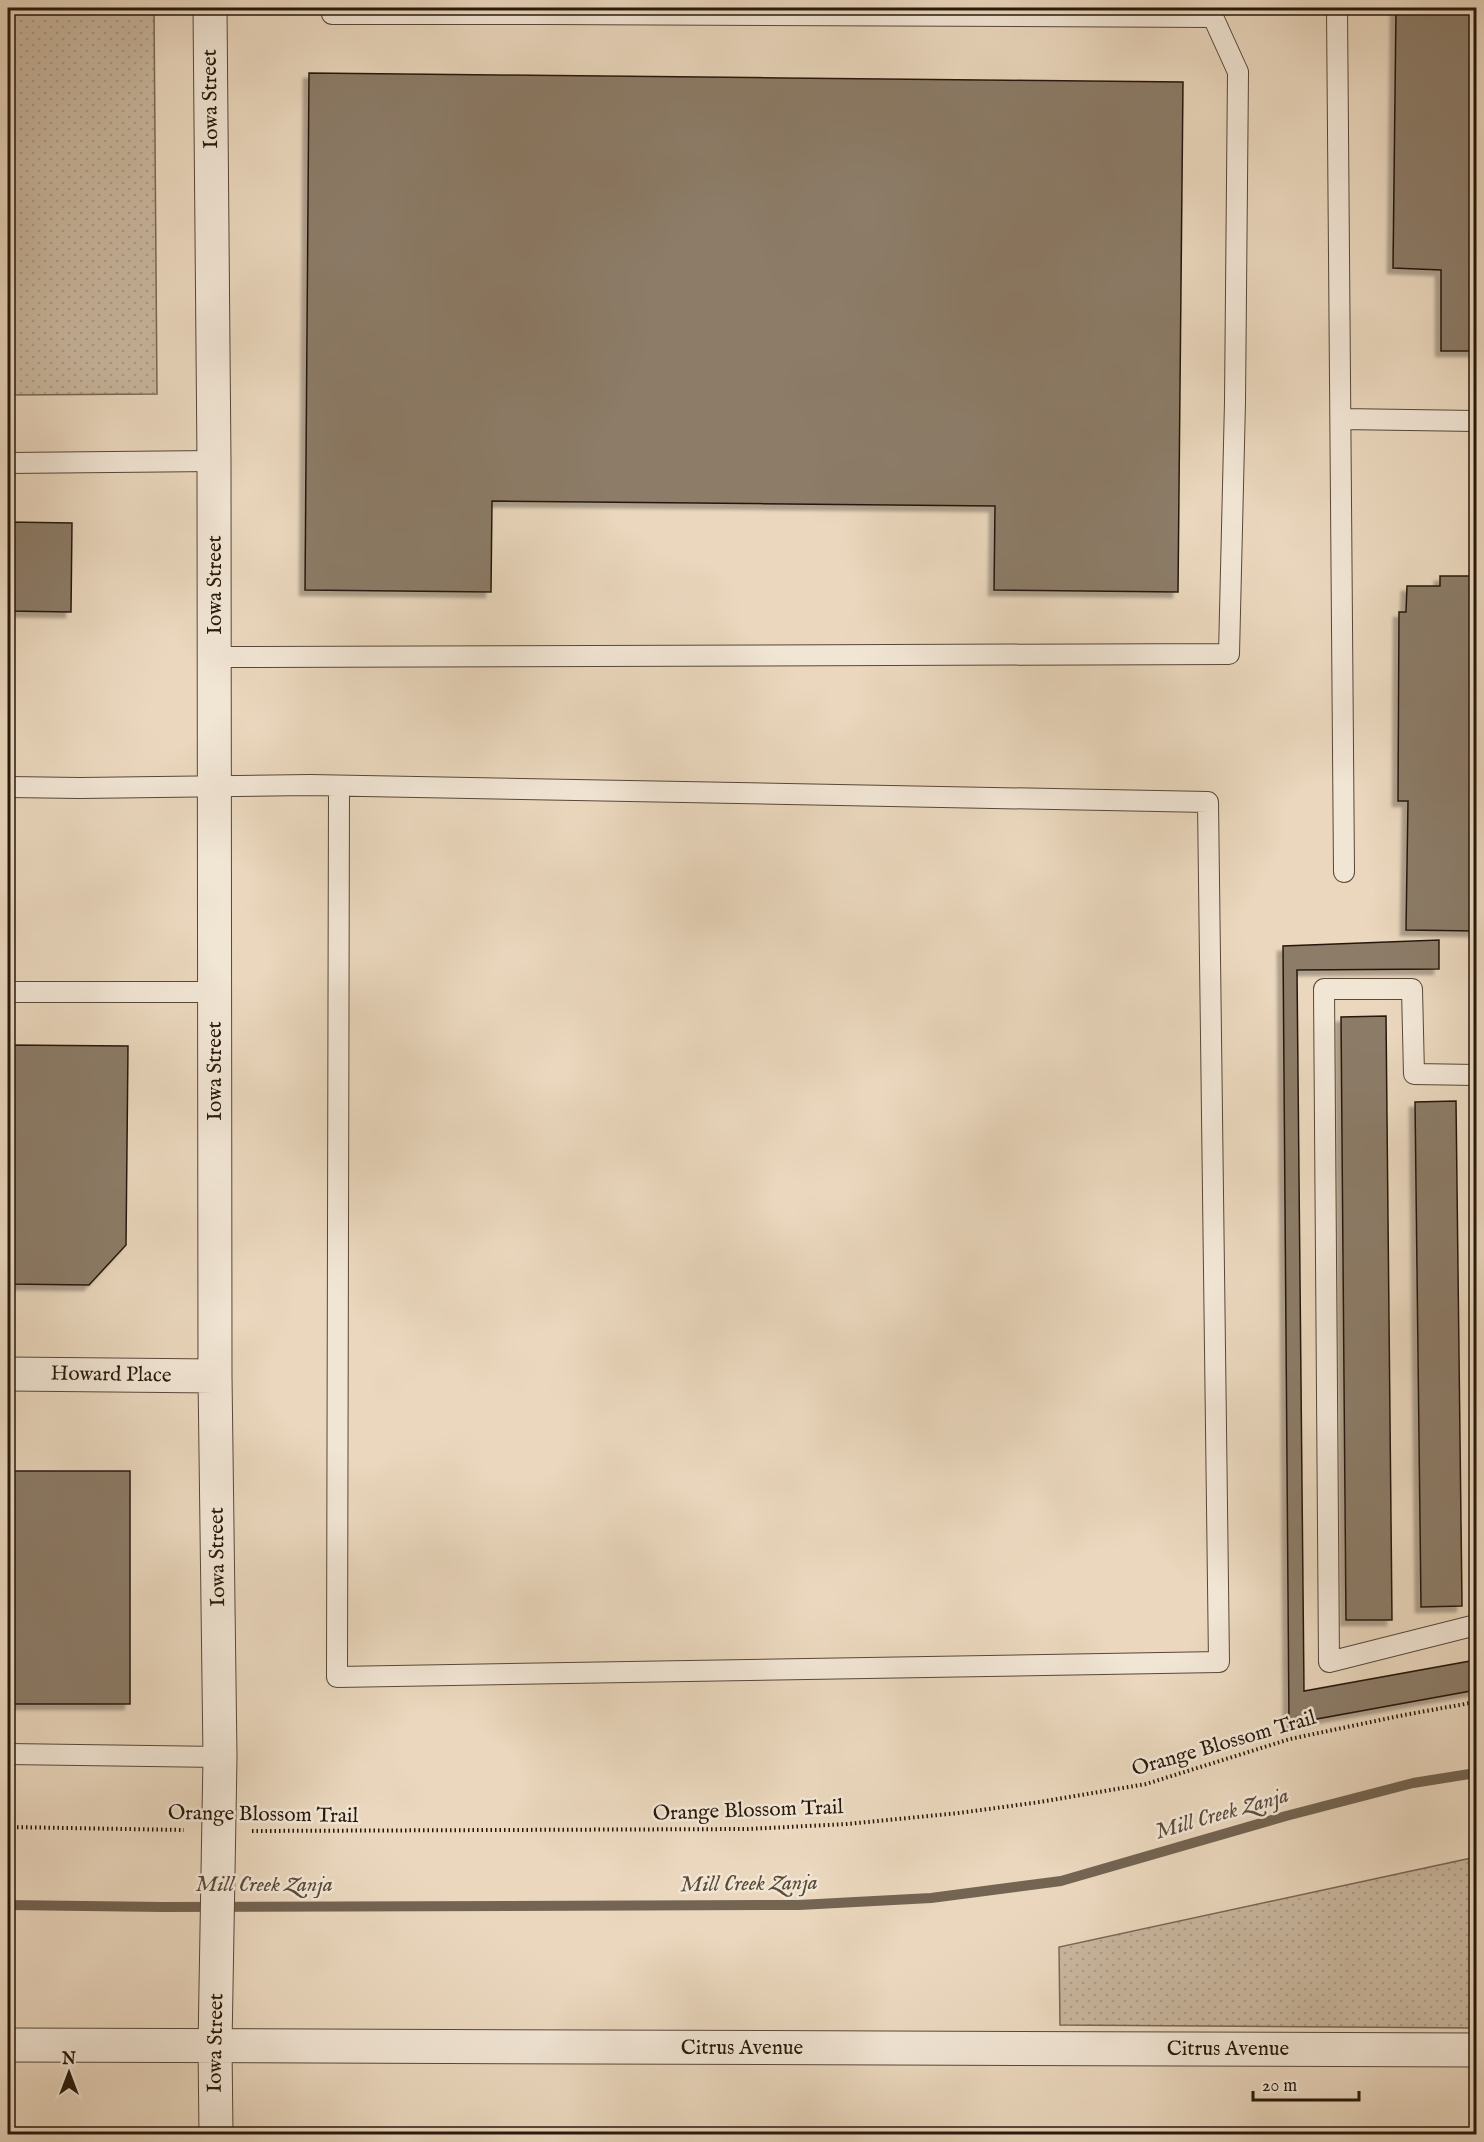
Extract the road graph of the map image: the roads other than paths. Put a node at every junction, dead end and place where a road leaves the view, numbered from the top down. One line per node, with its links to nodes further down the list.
1 (210, 8): 8 (street, Iowa Street)
2 (1337, 8): 6 (lane)
3 (550, 11): 4 (lane); 5 (lane)
4 (1213, 12): 10 (lane)
5 (332, 14)
6 (1342, 419): 7 (lane); 14 (lane)
7 (1476, 421)
8 (214, 461): 9 (lane); 10 (street, Iowa Street)
9 (8, 463)
10 (215, 657): 11 (street, Iowa Street)
11 (214, 786): 12 (lane); 13 (lane); 16 (street, Iowa Street)
12 (339, 786): 12 (lane)
13 (8, 787)
14 (1344, 872)
15 (8, 992): 16 (lane)
16 (215, 992): 19 (street, Iowa Street)
17 (1476, 1075): 20 (lane)
18 (8, 1374): 19 (street, Howard Place)
19 (215, 1376): 22 (street, Iowa Street)
20 (1476, 1625)
21 (8, 1754): 22 (lane)
22 (220, 1757): 24 (street, Iowa Street)
23 (8, 2045): 24 (street, Citrus Avenue)
24 (215, 2046): 25 (street, Citrus Avenue); 26 (street, Iowa Street)
25 (1476, 2050)
26 (216, 2134)

